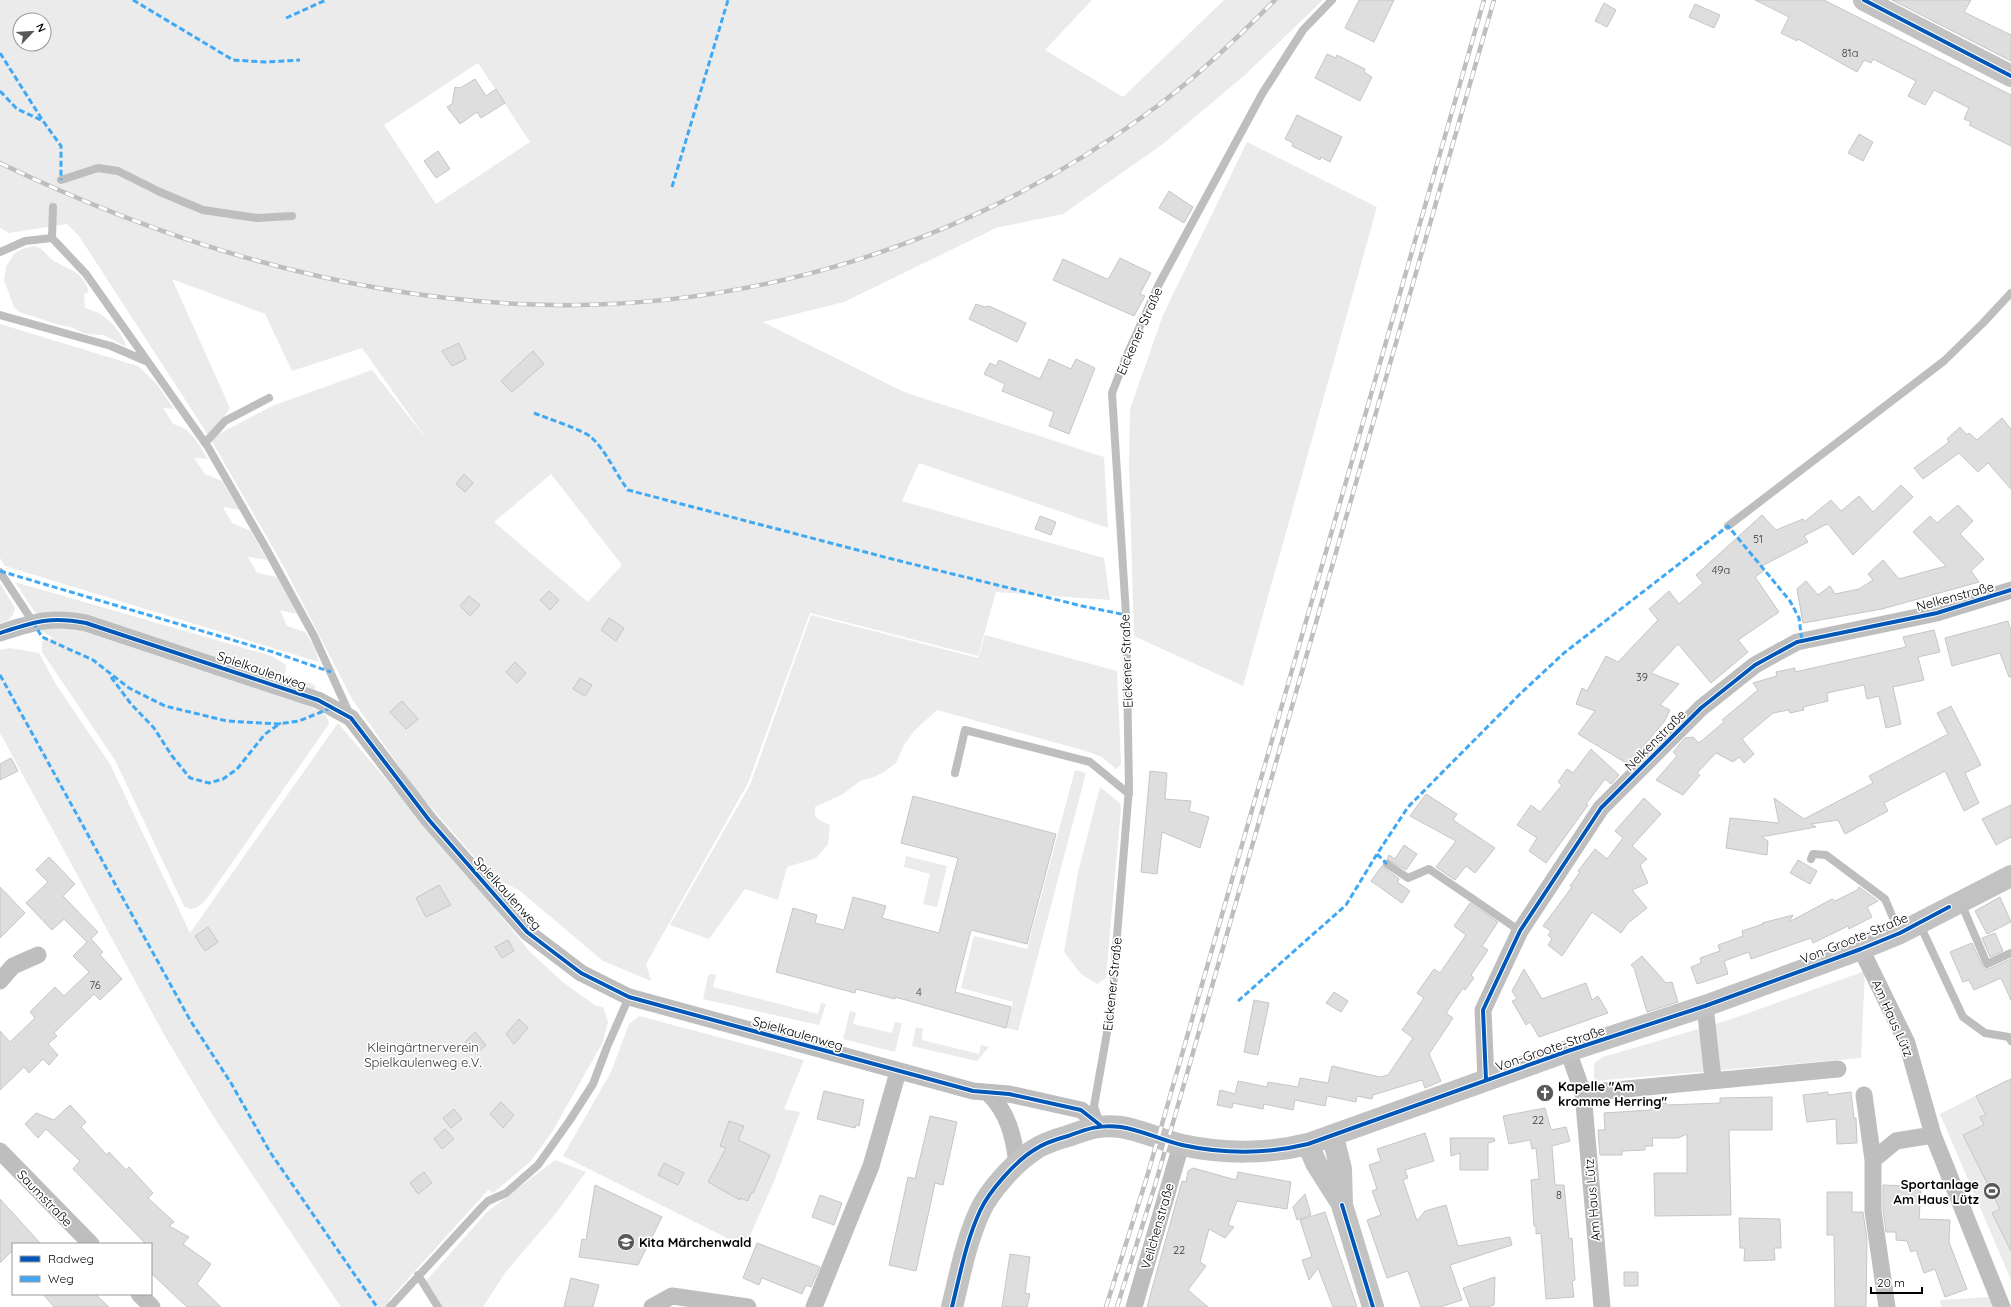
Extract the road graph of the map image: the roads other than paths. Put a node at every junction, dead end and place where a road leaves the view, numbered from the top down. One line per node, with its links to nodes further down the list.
1 (1332, 0): 21 (lane, Eickener Straße)
2 (1864, 0): 3 (street)
3 (2011, 76)
4 (61, 180): 6 (lane)
5 (53, 207): 7 (lane)
6 (292, 216)
7 (52, 238): 8 (lane); 11 (lane)
8 (0, 252)
9 (2011, 293): 14 (lane)
10 (0, 316): 11 (lane)
11 (149, 362): 13 (lane)
12 (269, 398): 13 (lane)
13 (205, 442): 19 (lane)
14 (1728, 526)
15 (0, 572): 17 (lane)
16 (2011, 590): 27 (street, Nelkenstraße)
17 (33, 622): 18 (street, Spielkaulenweg); 19 (street, Spielkaulenweg)
18 (0, 633)
19 (351, 718): 33 (street, Spielkaulenweg)
20 (955, 773): 21 (lane)
21 (1128, 794): 44 (lane, Eickener Straße)
22 (1811, 859): 28 (lane)
23 (1387, 864): 27 (lane)
24 (2011, 876): 25 (street, Von-Groote-Straße)
25 (1960, 902): 26 (street, Von-Groote-Straße); 30 (lane)
26 (1919, 923): 28 (street, Von-Groote-Straße); 35 (lane)
27 (1520, 931): 40 (street, Nelkenstraße)
28 (1900, 933): 29 (street, Von-Groote-Straße)
29 (1861, 949): 34 (street, Von-Groote-Straße); 45 (street, Am Haus Lütz)
30 (2011, 953)
31 (38, 955): 32 (street)
32 (0, 981)
33 (629, 997): 38 (street, Spielkaulenweg); 54 (lane)
34 (1705, 1006): 36 (street, Von-Groote-Straße); 39 (street)
35 (2011, 1041)
36 (1568, 1051): 40 (street, Von-Groote-Straße); 42 (street, Am Haus Lütz)
37 (1838, 1069): 39 (street)
38 (898, 1072): 41 (street, Spielkaulenweg); 61 (street)
39 (1713, 1079): 42 (street)
40 (1486, 1080): 46 (street, Von-Groote-Straße)
41 (988, 1093): 44 (street, Spielkaulenweg); 51 (street)
42 (1583, 1093): 65 (street, Am Haus Lütz)
43 (1864, 1095): 50 (street)
44 (1100, 1125): 48 (street, Von-Groote-Straße); 51 (street)
45 (1933, 1135): 50 (street); 67 (street, Am Haus Lütz)
46 (1333, 1137): 47 (street, Von-Groote-Straße); 52 (street)
47 (1308, 1144): 48 (street, Von-Groote-Straße); 52 (street)
48 (1181, 1145): 63 (street, Veilchenstraße)
49 (0, 1151): 53 (street, Saumstraße)
50 (1873, 1160): 66 (street)
51 (1017, 1164): 62 (street)
52 (1342, 1205): 64 (street)
53 (90, 1243)
54 (418, 1275): 57 (lane); 58 (lane)
55 (140, 1295): 56 (street)
56 (152, 1307)
57 (390, 1307)
58 (438, 1307)
59 (652, 1307): 60 (street)
60 (748, 1307)
61 (814, 1307)
62 (952, 1307)
63 (1134, 1307)
64 (1374, 1307)
65 (1602, 1307)
66 (1887, 1307)
67 (2002, 1307)

